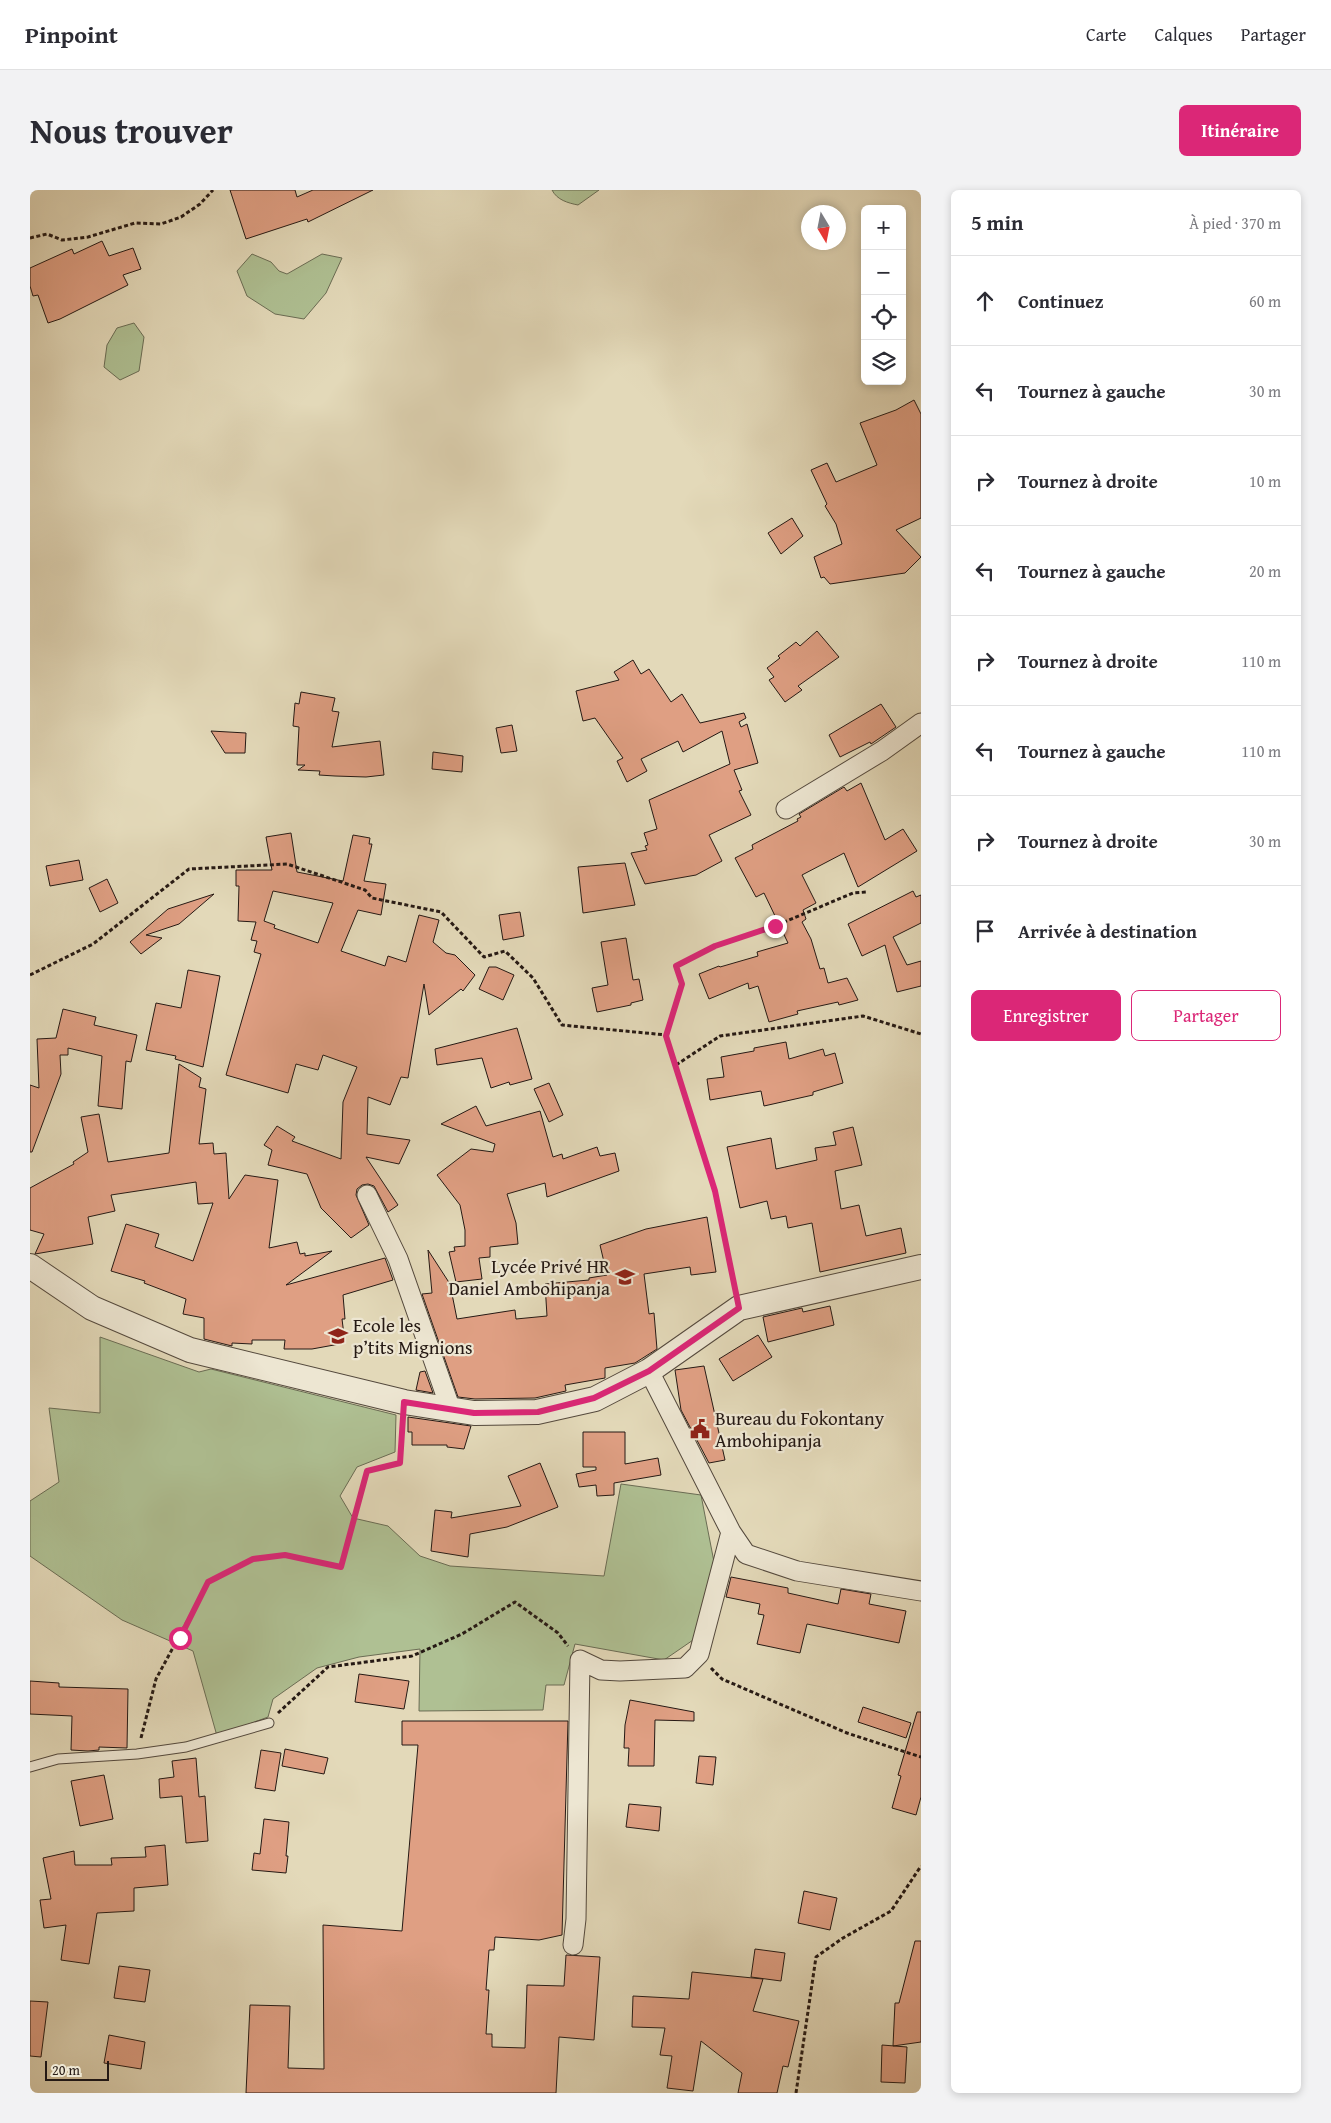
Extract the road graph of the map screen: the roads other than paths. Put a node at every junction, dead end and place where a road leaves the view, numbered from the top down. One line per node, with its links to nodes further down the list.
1 (921, 723): 2 (street)
2 (786, 808)
3 (367, 1196): 7 (street)
4 (30, 1266): 7 (street)
5 (921, 1267): 6 (street)
6 (649, 1371): 7 (street); 8 (street)
7 (451, 1410)
8 (731, 1532): 9 (street); 12 (street)
9 (921, 1591)
10 (269, 1723): 11 (lane)
11 (30, 1767)
12 (573, 1945)

